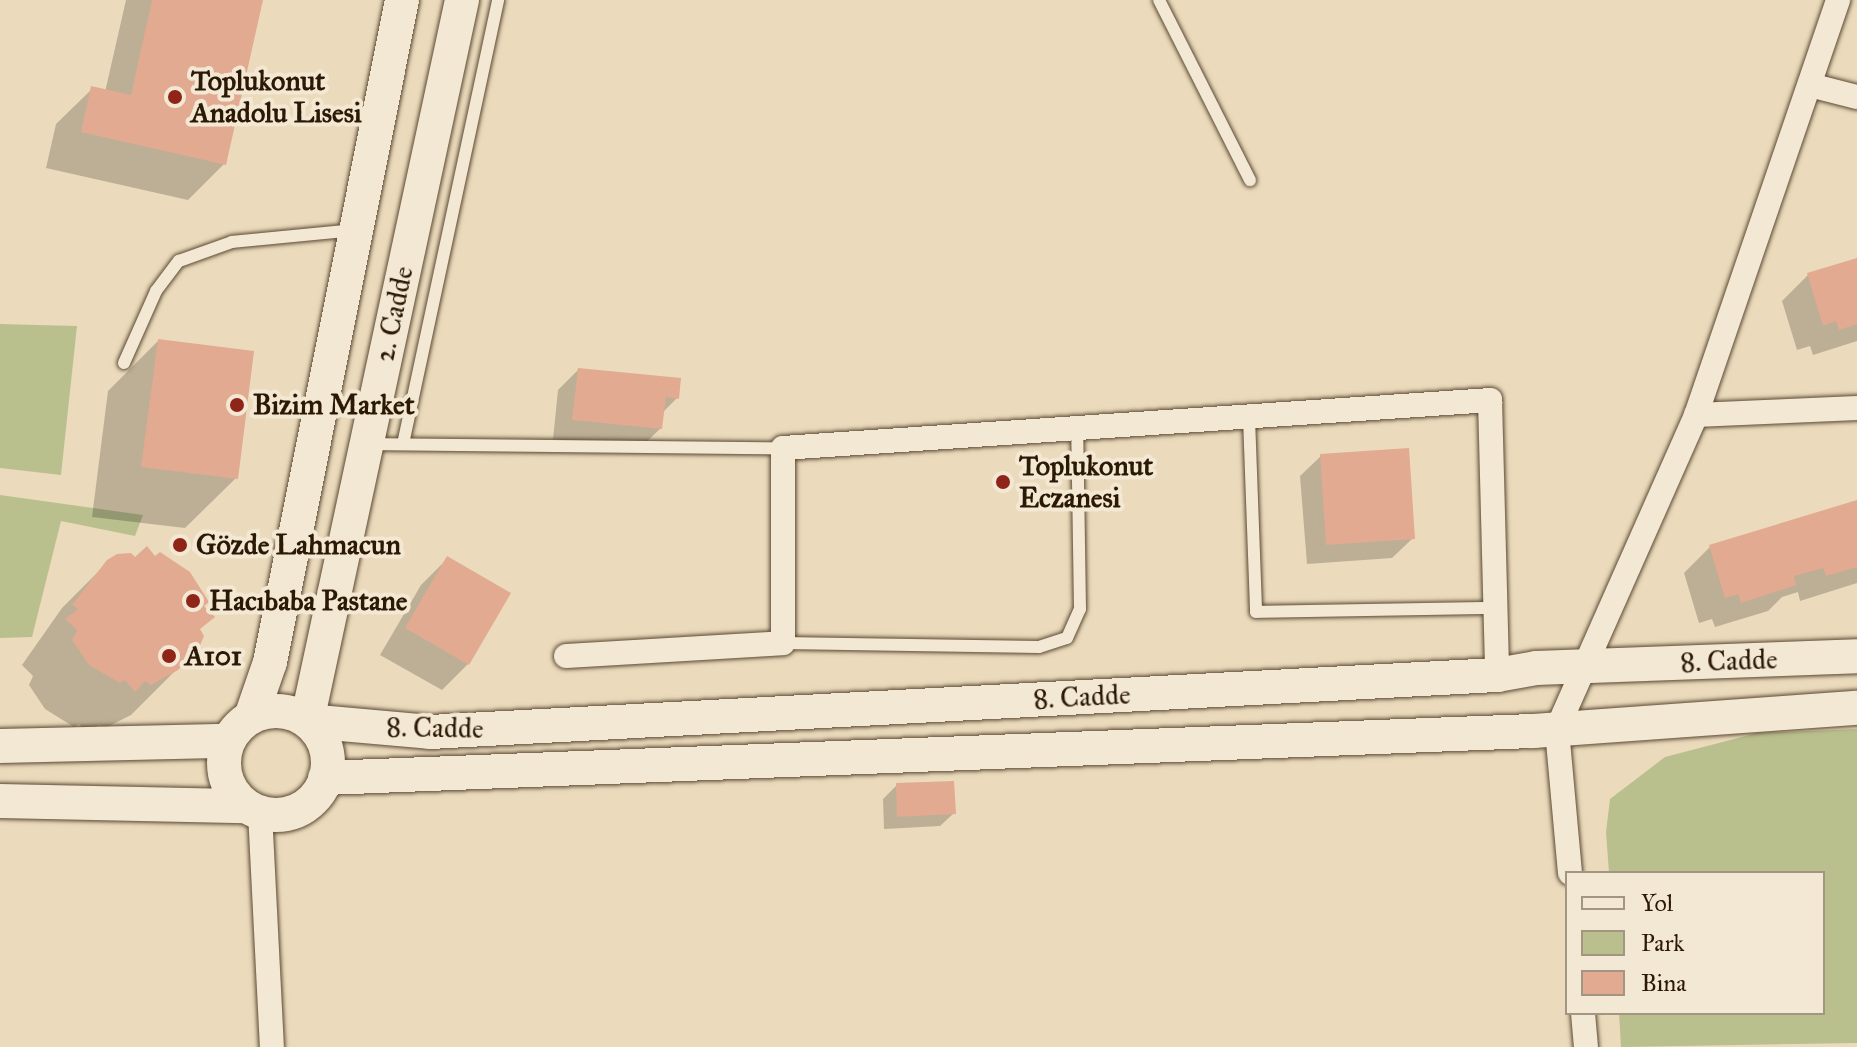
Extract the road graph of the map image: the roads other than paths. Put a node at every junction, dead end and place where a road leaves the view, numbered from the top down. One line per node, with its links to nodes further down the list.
1 (402, 0): 9 (street, 2. Cadde)
2 (462, 0): 15 (street, 2. Cadde)
3 (498, 0): 16 (lane)
4 (1159, 0): 8 (lane)
5 (1838, 0): 6 (street)
6 (1810, 85): 7 (street); 12 (street)
7 (1857, 97)
8 (1250, 180)
9 (357, 230): 10 (lane); 26 (street, 2. Cadde)
10 (124, 363)
11 (1857, 408): 12 (street)
12 (1696, 415): 22 (street)
13 (1249, 418): 14 (street); 18 (lane); 18 (street)
14 (1077, 427): 17 (street); 19 (lane)
15 (366, 444): 16 (lane); 25 (street, 2. Cadde)
16 (403, 444): 17 (lane)
17 (783, 448): 19 (street)
18 (1492, 608): 23 (street)
19 (783, 643): 20 (street)
20 (566, 656)
21 (1857, 656): 22 (street, 8. Cadde)
22 (1586, 666): 23 (street, 8. Cadde); 27 (street)
23 (1497, 675): 25 (street, 8. Cadde)
24 (1857, 708): 27 (street, 8. Cadde)
25 (307, 721): 26 (street); 29 (street)
26 (240, 729): 28 (street); 31 (street)
27 (1557, 729): 29 (street, 8. Cadde); 32 (street)
28 (0, 746)
29 (325, 778): 31 (street)
30 (0, 801): 31 (street)
31 (253, 809): 34 (street)
32 (1570, 871)
33 (1583, 1015): 35 (street)
34 (272, 1047)
35 (1586, 1047)

